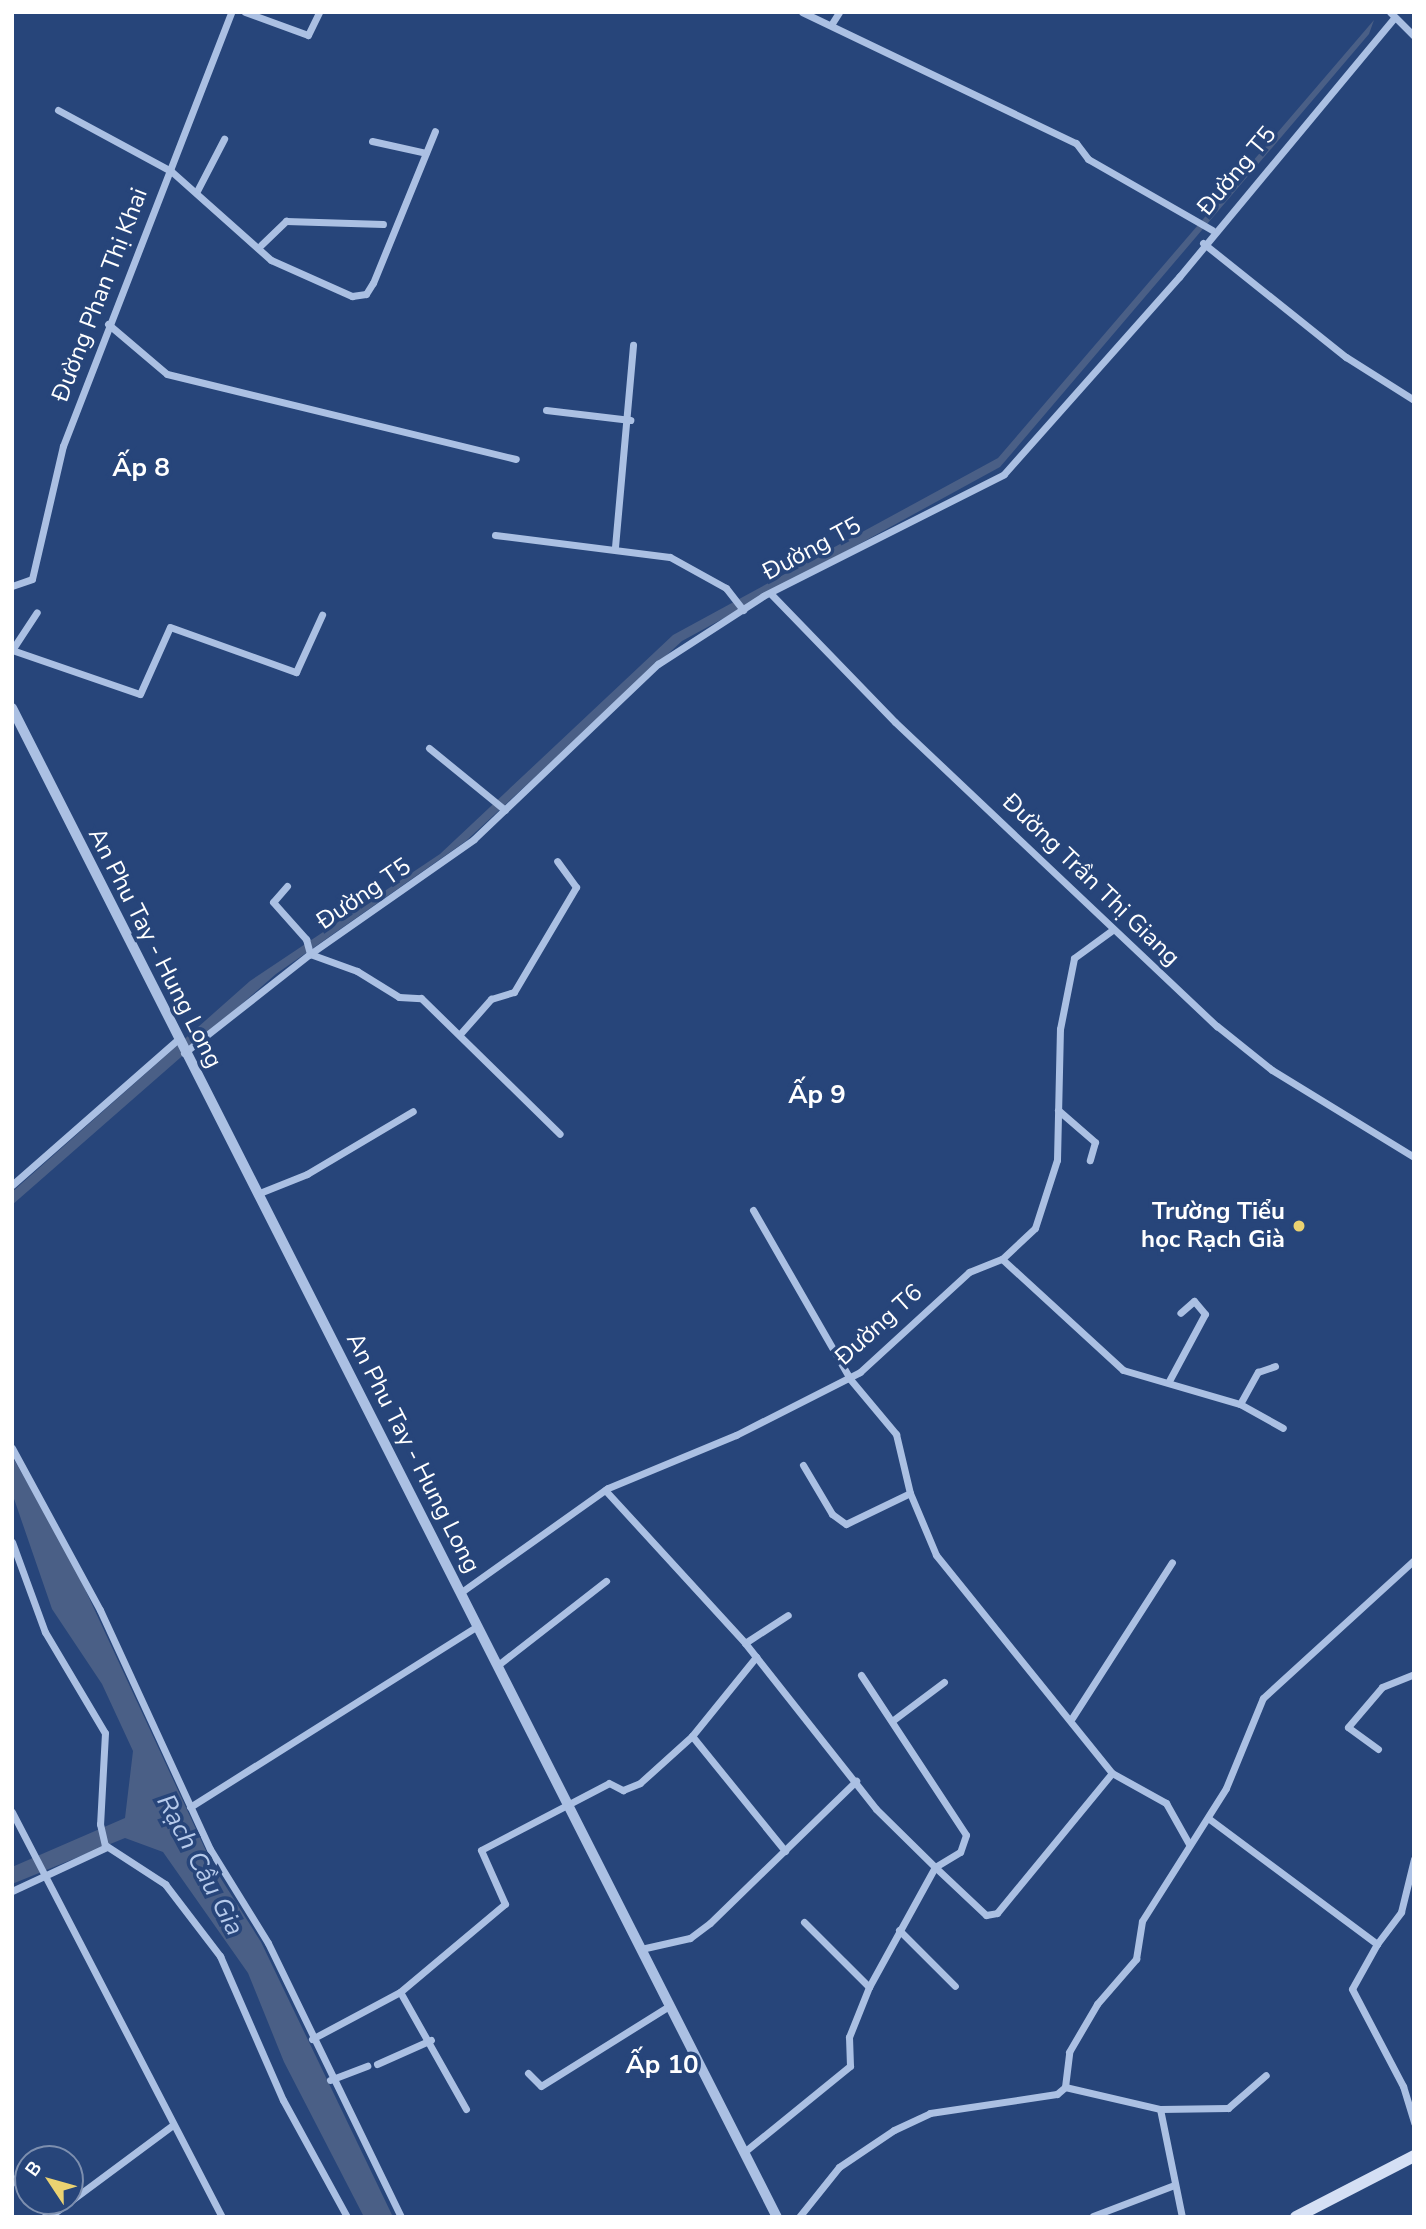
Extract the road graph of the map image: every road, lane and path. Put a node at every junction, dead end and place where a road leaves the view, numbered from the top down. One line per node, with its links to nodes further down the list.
1 (231, 12): 14 (street, Đường Phan Thị Khai)
2 (245, 12): 3 (street)
3 (319, 12)
4 (802, 12): 7 (street)
5 (839, 12): 7 (street)
6 (1392, 15): 8 (street); 17 (street, Đường T5)
7 (831, 24): 17 (street)
8 (1414, 36)
9 (58, 110): 14 (street)
10 (435, 131): 13 (street)
11 (224, 139): 15 (street)
12 (372, 141): 13 (street)
13 (426, 153): 19 (street)
14 (171, 171): 15 (street); 20 (street, Đường Phan Thị Khai)
15 (197, 191): 19 (street)
16 (383, 224): 19 (street)
17 (1210, 229): 18 (street, Đường T5)
18 (1203, 243): 22 (street); 29 (street, Đường T5)
19 (261, 245)
20 (108, 324): 25 (street); 28 (street, Đường Phan Thị Khai)
21 (633, 345): 24 (street)
22 (1414, 400)
23 (546, 410): 24 (street)
24 (630, 420): 27 (street)
25 (516, 459)
26 (495, 535): 27 (street)
27 (615, 547): 30 (street)
28 (12, 586)
29 (771, 594): 30 (street, Đường T5); 39 (street, Đường Trần Thị Giang)
30 (742, 609): 36 (street, Đường T5)
31 (37, 612): 33 (street)
32 (322, 615): 33 (street)
33 (12, 650)
34 (12, 708): 42 (street, An Phu Tay - Hung Long)
35 (429, 748): 36 (street)
36 (505, 810): 40 (street, Đường T5)
37 (557, 861): 41 (street)
38 (287, 886): 40 (street)
39 (1111, 931): 44 (street, Đường T6); 47 (street, Đường Trần Thị Giang)
40 (310, 954): 41 (street); 43 (street, Đường T5)
41 (460, 1034): 46 (street)
42 (177, 1041): 43 (street, An Phu Tay - Hung Long); 49 (street)
43 (184, 1053): 50 (street, An Phu Tay - Hung Long)
44 (1058, 1110): 48 (street); 52 (street, Đường T6)
45 (413, 1111): 50 (street)
46 (560, 1134)
47 (1414, 1157)
48 (1090, 1160)
49 (12, 1185)
50 (257, 1195): 67 (street, An Phu Tay - Hung Long)
51 (753, 1210): 55 (street)
52 (1002, 1259): 55 (street, Đường T6); 56 (street)
53 (1181, 1313): 56 (street)
54 (1275, 1366): 57 (street)
55 (850, 1379): 61 (street, Đường T6); 62 (street)
56 (1169, 1381): 57 (street)
57 (1240, 1404): 58 (street)
58 (1283, 1428)
59 (12, 1448): 83 (street)
60 (803, 1465): 62 (street)
61 (605, 1490): 67 (street, Đường T6); 70 (street)
62 (910, 1493): 76 (street)
63 (12, 1542): 87 (street)
64 (1414, 1561): 85 (street)
65 (1172, 1562): 76 (street)
66 (606, 1581): 72 (street)
67 (460, 1593): 69 (street, An Phu Tay - Hung Long)
68 (788, 1615): 70 (street)
69 (477, 1626): 72 (street, An Phu Tay - Hung Long); 83 (street)
70 (745, 1643): 71 (street)
71 (755, 1657): 78 (street); 81 (street)
72 (498, 1665): 82 (street, An Phu Tay - Hung Long)
73 (1414, 1674): 79 (street)
74 (861, 1675): 77 (street)
75 (944, 1682): 77 (street)
76 (1072, 1718): 80 (street)
77 (892, 1721): 90 (street)
78 (692, 1736): 82 (street); 88 (street)
79 (1378, 1749)
80 (1112, 1773): 86 (street); 90 (street)
81 (856, 1781): 88 (street); 90 (street)
82 (570, 1806): 96 (street, An Phu Tay - Hung Long); 99 (street)
83 (190, 1807): 101 (street)
84 (12, 1812): 91 (street)
85 (1208, 1818): 86 (street); 95 (street)
86 (1189, 1844): 108 (street)
87 (106, 1846): 91 (street); 120 (street)
88 (785, 1851): 96 (street)
89 (1414, 1859): 95 (street)
90 (935, 1867): 94 (street)
91 (42, 1875): 92 (street); 112 (street)
92 (12, 1891)
93 (804, 1922): 98 (street)
94 (899, 1930): 97 (street); 98 (street)
95 (1377, 1944): 111 (street)
96 (641, 1949): 100 (street, An Phu Tay - Hung Long)
97 (955, 1986)
98 (869, 1987): 113 (street)
99 (400, 1992): 101 (street); 102 (street)
100 (669, 2006): 105 (street); 113 (street, An Phu Tay - Hung Long)
101 (312, 2039): 107 (street)
102 (431, 2040): 103 (street); 109 (street)
103 (377, 2064)
104 (366, 2066): 107 (street)
105 (528, 2073)
106 (1266, 2075): 110 (street)
107 (330, 2080): 121 (street)
108 (1065, 2087): 110 (street); 123 (street)
109 (466, 2109)
110 (1160, 2109): 115 (street)
111 (1414, 2123)
112 (173, 2125): 118 (street); 119 (street)
113 (744, 2152): 122 (street, An Phu Tay - Hung Long)
114 (1414, 2155): 117 (main road)
115 (1174, 2185): 116 (street); 124 (street)
116 (1093, 2216)
117 (1299, 2216)
118 (49, 2217)
119 (222, 2217)
120 (347, 2217)
121 (401, 2217)
122 (777, 2217)
123 (799, 2217)
124 (1182, 2217)

